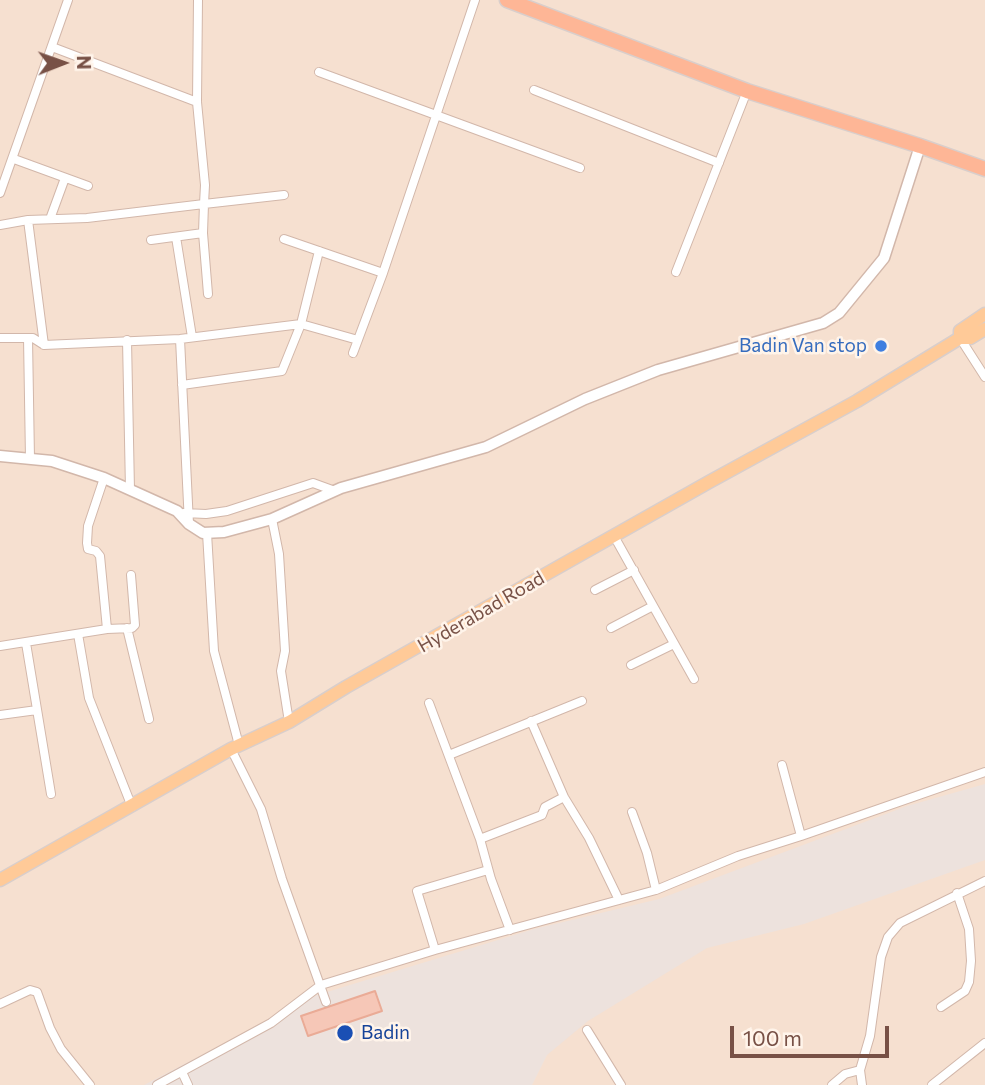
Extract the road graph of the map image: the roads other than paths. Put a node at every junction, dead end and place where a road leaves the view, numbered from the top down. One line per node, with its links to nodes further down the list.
1 (68, 0): 5 (street)
2 (198, 0): 9 (street)
3 (475, 0): 10 (street)
4 (507, 0): 8 (highway)
5 (52, 47): 9 (street); 12 (street)
6 (320, 72): 10 (street)
7 (534, 90): 14 (street)
8 (747, 91): 11 (highway); 14 (street)
9 (197, 102): 22 (street)
10 (436, 116): 15 (street); 32 (street)
11 (920, 146): 13 (highway); 52 (street)
12 (13, 159): 18 (street); 20 (street)
13 (956, 160): 16 (highway); 17 (highway)
14 (719, 163): 31 (street)
15 (580, 168)
16 (985, 169)
17 (985, 175)
18 (65, 178): 19 (street); 23 (street)
19 (88, 186)
20 (0, 193)
21 (284, 195): 22 (street)
22 (204, 204): 23 (street); 26 (street)
23 (50, 219): 24 (street)
24 (28, 220): 25 (street); 44 (street)
25 (0, 225)
26 (203, 233): 27 (street); 33 (street)
27 (176, 237): 29 (street); 37 (street)
28 (284, 239): 30 (street)
29 (151, 240)
30 (319, 251): 32 (street); 35 (street)
31 (676, 272)
32 (383, 273): 43 (street)
33 (208, 294)
34 (985, 314): 40 (main road, Hyderabad Road)
35 (301, 324): 37 (street); 43 (street); 47 (street)
36 (985, 329): 40 (main road, Hyderabad Road)
37 (192, 337): 41 (street)
38 (0, 338): 39 (street)
39 (29, 338): 44 (street); 49 (street)
40 (960, 338): 46 (street); 56 (main road, Hyderabad Road)
41 (180, 339): 42 (street); 47 (street)
42 (127, 340): 44 (street); 51 (street)
43 (358, 340): 45 (street)
44 (44, 345)
45 (353, 353)
46 (985, 377)
47 (182, 385): 53 (street)
48 (0, 456): 49 (street)
49 (30, 459): 50 (street)
50 (104, 478): 51 (street); 63 (street)
51 (130, 490): 53 (street)
52 (335, 491): 53 (street); 54 (street)
53 (189, 519): 55 (street)
54 (272, 519): 55 (street); 76 (street)
55 (207, 533): 77 (street)
56 (614, 536): 57 (street); 76 (main road, Hyderabad Road)
57 (634, 570): 59 (street); 60 (street)
58 (131, 575): 61 (street)
59 (595, 590)
60 (653, 606): 62 (street); 66 (street)
61 (127, 628): 63 (street); 74 (street)
62 (611, 628)
63 (107, 629): 64 (street)
64 (78, 634): 65 (street); 83 (street)
65 (26, 643): 67 (street); 72 (street)
66 (674, 644): 68 (street); 69 (street)
67 (0, 646)
68 (631, 665)
69 (694, 679)
70 (582, 701): 75 (street)
71 (429, 703): 78 (street)
72 (37, 710): 73 (street); 81 (street)
73 (0, 716)
74 (149, 719)
75 (531, 721): 78 (street); 82 (street)
76 (289, 722): 77 (main road, Hyderabad Road)
77 (235, 747): 83 (main road, Hyderabad Road); 95 (street)
78 (449, 755): 86 (street)
79 (782, 765): 85 (street)
80 (985, 772): 85 (street)
81 (51, 794)
82 (564, 797): 86 (street); 92 (street)
83 (132, 807): 88 (main road, Hyderabad Road)
84 (632, 812): 90 (street)
85 (801, 836): 90 (street)
86 (480, 839): 87 (street)
87 (488, 870): 93 (street); 94 (street)
88 (0, 880)
89 (985, 881): 91 (street)
90 (656, 890): 92 (street)
91 (957, 893): 98 (street); 101 (street)
92 (619, 900): 93 (street)
93 (510, 930): 94 (street)
94 (435, 950): 95 (street)
95 (321, 985): 96 (street); 102 (street)
96 (326, 1002)
97 (0, 1004): 103 (street)
98 (941, 1007)
99 (587, 1030): 106 (street)
100 (985, 1043): 109 (street)
101 (860, 1070): 107 (street); 108 (street)
102 (182, 1072): 104 (street); 105 (street)
103 (90, 1085)
104 (157, 1085)
105 (188, 1085)
106 (621, 1085)
107 (832, 1085)
108 (862, 1085)
109 (932, 1085)

